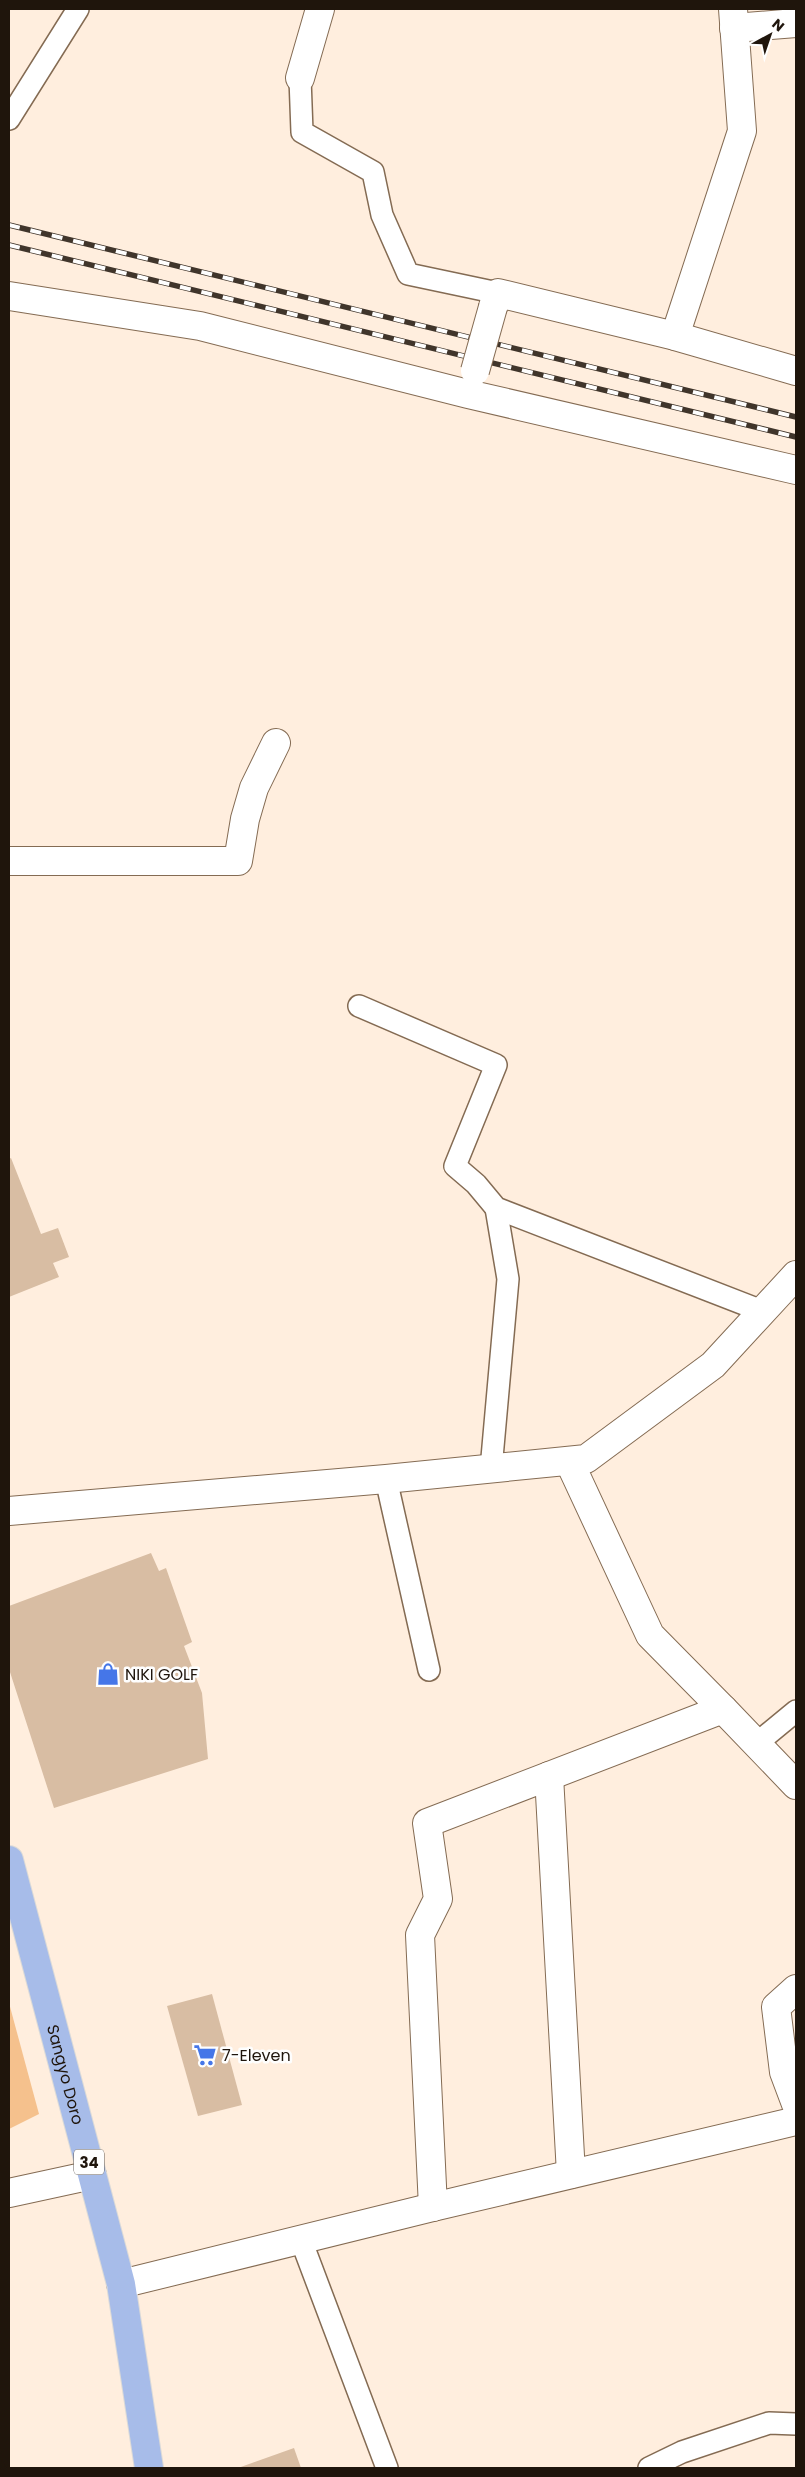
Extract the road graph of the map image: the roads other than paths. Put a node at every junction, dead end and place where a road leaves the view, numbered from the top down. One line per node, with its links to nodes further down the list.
1 (78, 9): 6 (lane)
2 (320, 9): 5 (street)
3 (734, 18): 4 (street); 9 (street)
4 (796, 23)
5 (300, 78): 8 (lane)
6 (9, 119)
7 (9, 296): 11 (street)
8 (495, 300): 9 (street); 11 (street, bridge)
9 (674, 336): 10 (street)
10 (796, 371)
11 (472, 382): 12 (street)
12 (796, 470)
13 (276, 743): 14 (street)
14 (9, 861)
15 (359, 1006): 16 (lane)
16 (496, 1208): 18 (lane); 20 (lane)
17 (796, 1275): 18 (street)
18 (762, 1311): 19 (street)
19 (569, 1461): 20 (street); 24 (street)
20 (491, 1469): 21 (street)
21 (386, 1479): 22 (street); 23 (lane)
22 (9, 1511)
23 (429, 1670)
24 (723, 1710): 26 (street); 27 (street)
25 (796, 1711): 26 (lane)
26 (756, 1744): 28 (street)
27 (549, 1776): 34 (street); 36 (street)
28 (796, 1785)
29 (9, 1860): 33 (main road, Sangyo Doro / 34)
30 (796, 1989): 31 (street)
31 (796, 2104)
32 (796, 2121): 34 (street)
33 (92, 2174): 35 (street); 38 (main road, Sangyo Doro / 34)
34 (571, 2174): 36 (street)
35 (9, 2193)
36 (433, 2207): 37 (street)
37 (301, 2240): 38 (street); 41 (lane)
38 (120, 2284): 40 (main road, Sangyo Doro / 34)
39 (796, 2424): 42 (lane)
40 (149, 2468)
41 (387, 2468)
42 (649, 2468)

